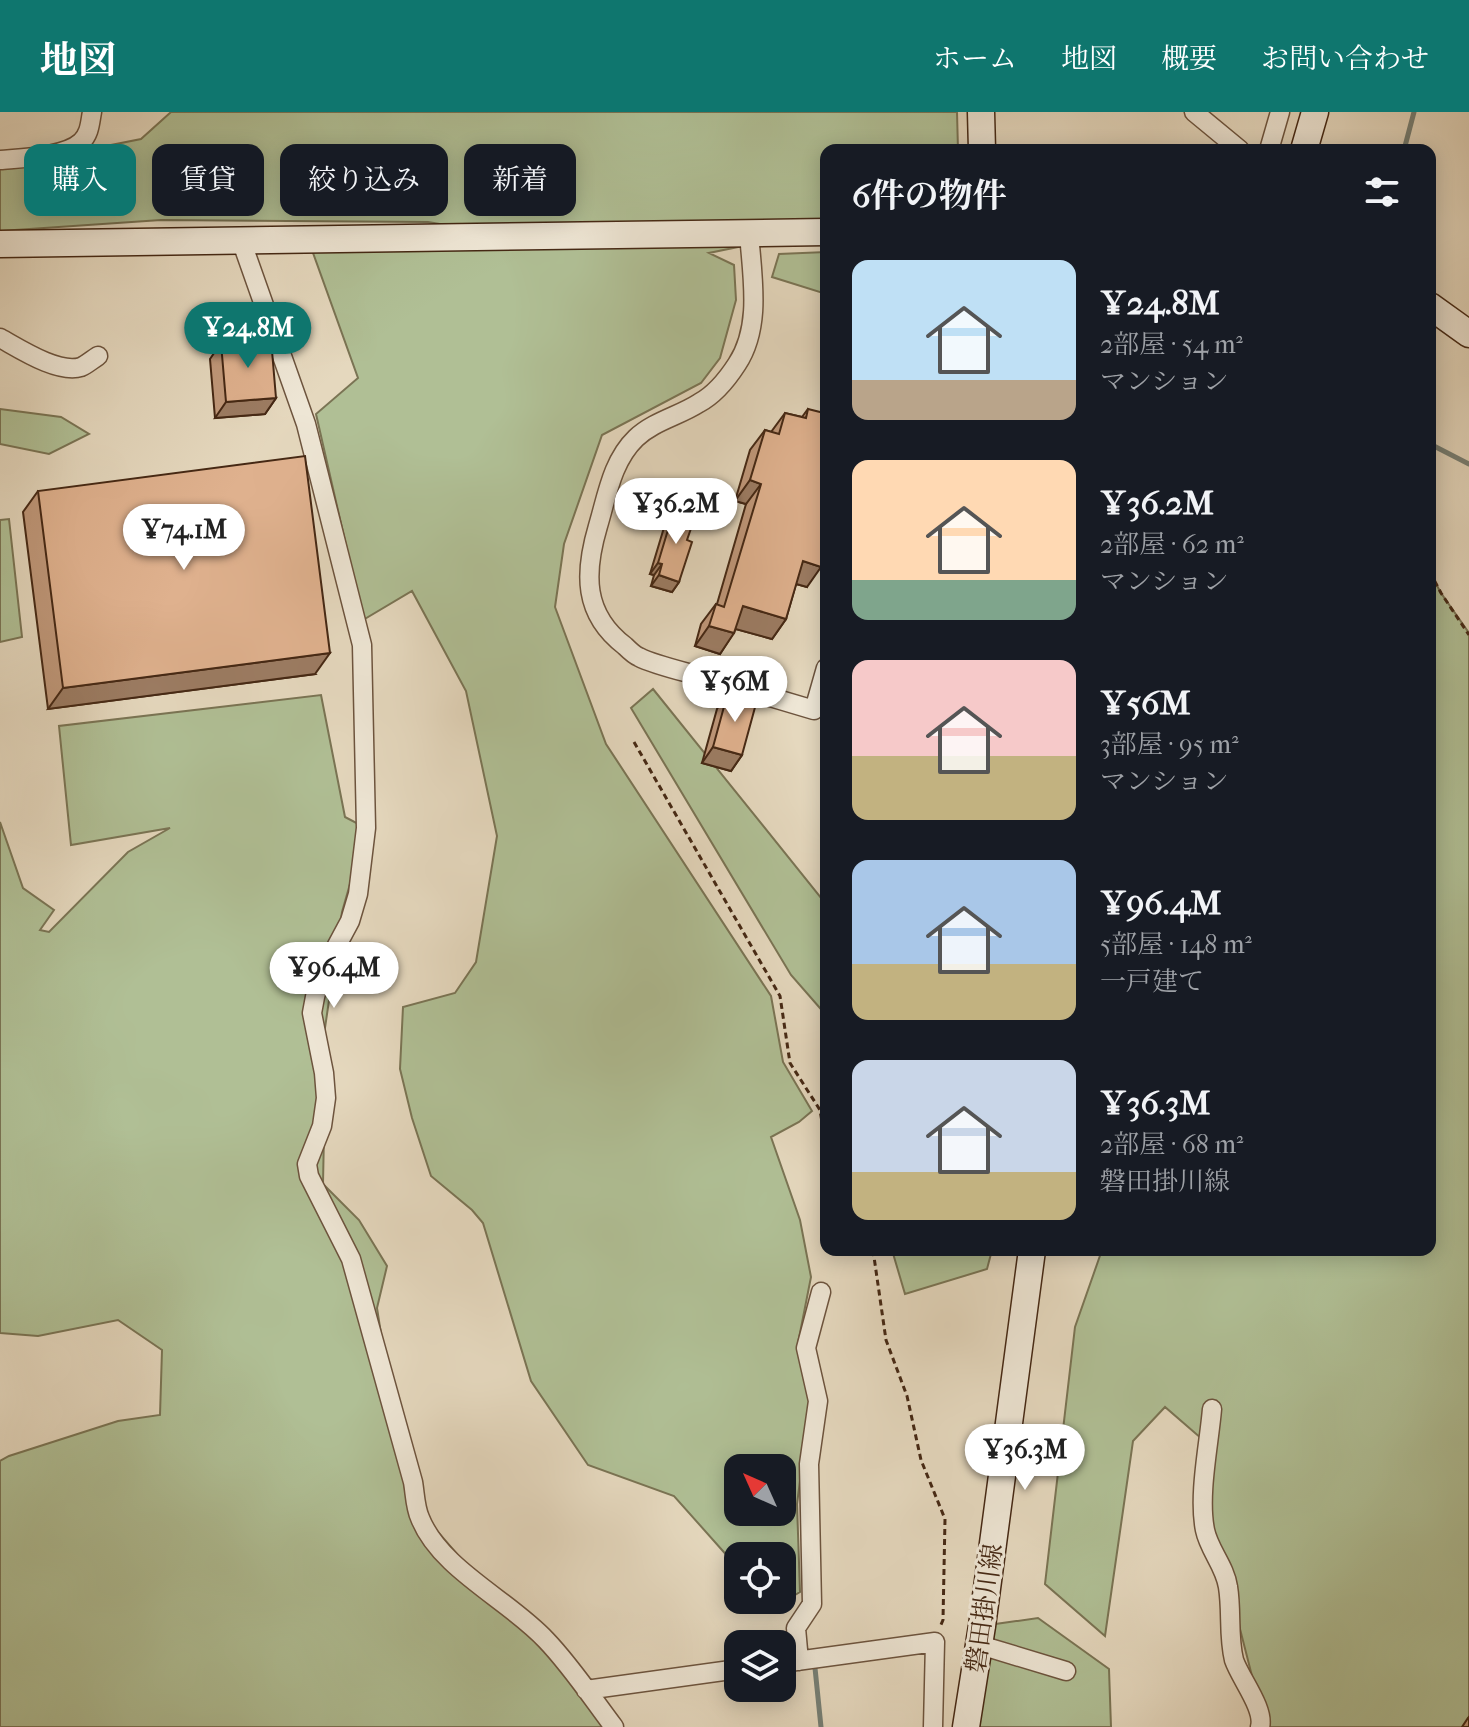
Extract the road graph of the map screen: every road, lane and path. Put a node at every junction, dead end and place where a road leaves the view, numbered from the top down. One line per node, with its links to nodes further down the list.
1 (92, 112): 10 (street)
2 (981, 112): 6 (street)
3 (1194, 112): 7 (street)
4 (1280, 112): 8 (street)
5 (1315, 112): 9 (street)
6 (982, 144)
7 (1233, 144)
8 (1271, 144)
9 (1306, 144)
10 (0, 160)
11 (820, 232): 12 (street)
12 (749, 233): 13 (street); 21 (street)
13 (241, 240): 14 (street); 34 (street)
14 (0, 244)
15 (1436, 310): 16 (street)
16 (1469, 334)
17 (0, 338): 18 (street)
18 (98, 356)
19 (1436, 583): 20 (path)
20 (1469, 635)
21 (820, 689)
22 (634, 742): 23 (path)
23 (820, 1110)
24 (874, 1256): 29 (path)
25 (1031, 1256): 30 (street, 磐田掛川線)
26 (821, 1292): 28 (street)
27 (1212, 1409): 38 (street)
28 (796, 1630)
29 (935, 1642): 31 (street); 36 (street)
30 (980, 1645): 33 (street); 37 (street, 磐田掛川線)
31 (796, 1661)
32 (724, 1671): 34 (street)
33 (1066, 1671)
34 (586, 1690): 35 (street)
35 (614, 1727)
36 (933, 1727)
37 (966, 1727)
38 (1260, 1727)

